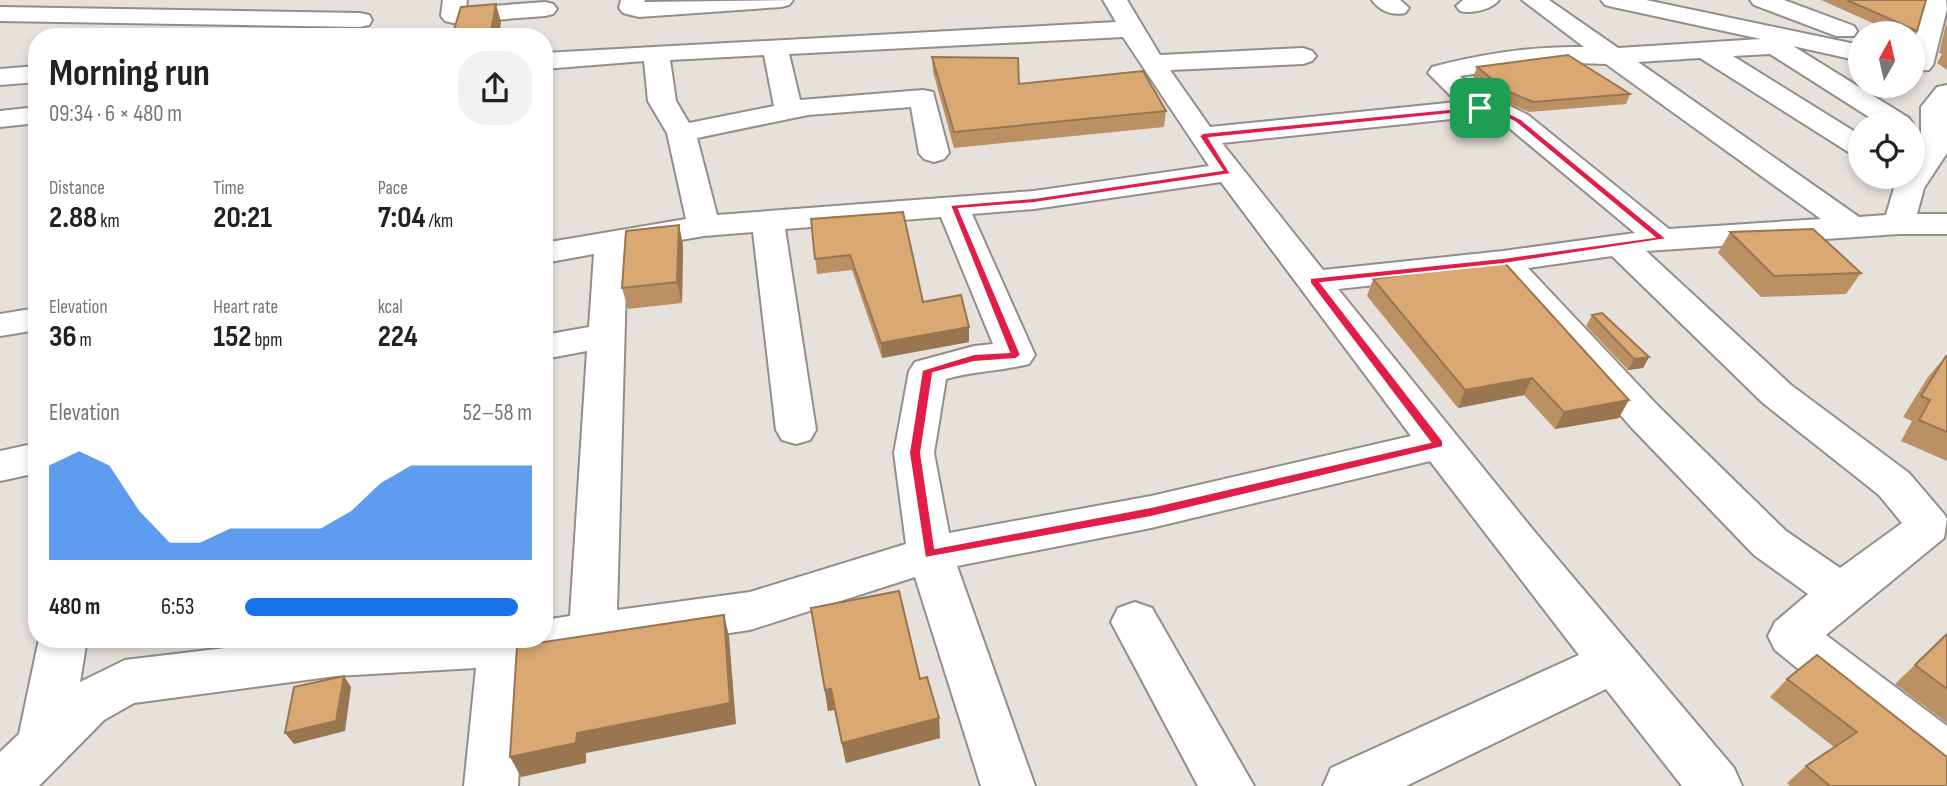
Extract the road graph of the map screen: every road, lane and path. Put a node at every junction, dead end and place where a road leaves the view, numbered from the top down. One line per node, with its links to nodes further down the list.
1 (781, 0): 6 (street)
2 (1534, 0): 25 (street)
3 (1613, 0): 12 (street)
4 (1770, 0): 12 (street); 16 (street)
5 (547, 4): 13 (street); 15 (street)
6 (632, 4): 23 (street)
7 (1939, 5): 17 (street)
8 (61, 8): 9 (street); 10 (street)
9 (147, 8): 14 (street)
10 (0, 14)
11 (1122, 15): 19 (street); 27 (street)
12 (1682, 15): 18 (street)
13 (452, 18)
14 (362, 19)
15 (540, 28)
16 (1848, 32)
17 (1925, 41)
18 (1779, 42): 20 (street); 21 (street); 37 (street)
19 (775, 47): 22 (street); 36 (street)
20 (1705, 50): 25 (street); 43 (street)
21 (1848, 51)
22 (656, 52): 23 (street); 40 (street)
23 (622, 55): 26 (street)
24 (1303, 56): 27 (street)
25 (1609, 56): 35 (street); 52 (street)
26 (553, 60)
27 (1153, 63): 41 (street)
28 (1925, 63): 30 (street)
29 (1925, 67): 33 (street)
30 (1947, 70)
31 (28, 75): 32 (street)
32 (0, 77)
33 (1947, 83)
34 (1947, 93): 42 (street)
35 (1480, 108): 41 (street); 53 (street)
36 (789, 111): 40 (street); 44 (street)
37 (1881, 112)
38 (28, 116): 39 (street)
39 (0, 119)
40 (681, 133): 51 (street)
41 (1203, 136): 45 (street)
42 (1925, 137)
43 (1848, 139)
44 (934, 153)
45 (1227, 172): 47 (street); 58 (street)
46 (1908, 189): 49 (street)
47 (953, 207): 48 (street); 67 (street)
48 (768, 222): 51 (street); 63 (street)
49 (1899, 224): 50 (street); 52 (street)
50 (1947, 224)
51 (704, 226): 54 (street)
52 (1854, 228): 53 (street)
53 (1662, 239): 55 (street)
54 (611, 241): 56 (street); 61 (street)
55 (1621, 246): 57 (street); 68 (street)
56 (553, 251)
57 (1503, 261): 58 (street); 68 (street)
58 (1314, 281): 64 (street)
59 (28, 320): 60 (street)
60 (0, 325)
61 (607, 336): 62 (street); 70 (street)
62 (553, 345)
63 (796, 430)
64 (1439, 444): 67 (street); 75 (street)
65 (28, 460): 66 (street)
66 (0, 466)
67 (930, 554): 70 (street); 80 (street)
68 (1841, 593): 77 (street)
69 (1135, 622): 81 (street)
70 (593, 633): 71 (street)
71 (553, 639)
72 (61, 648): 76 (street)
73 (465, 648): 76 (street)
74 (502, 648): 79 (street)
75 (1612, 663): 82 (street); 83 (street)
76 (43, 745): 78 (street)
77 (1947, 757)
78 (2, 786)
79 (491, 786)
80 (1008, 786)
81 (1227, 786)
82 (1350, 786)
83 (1715, 786)

